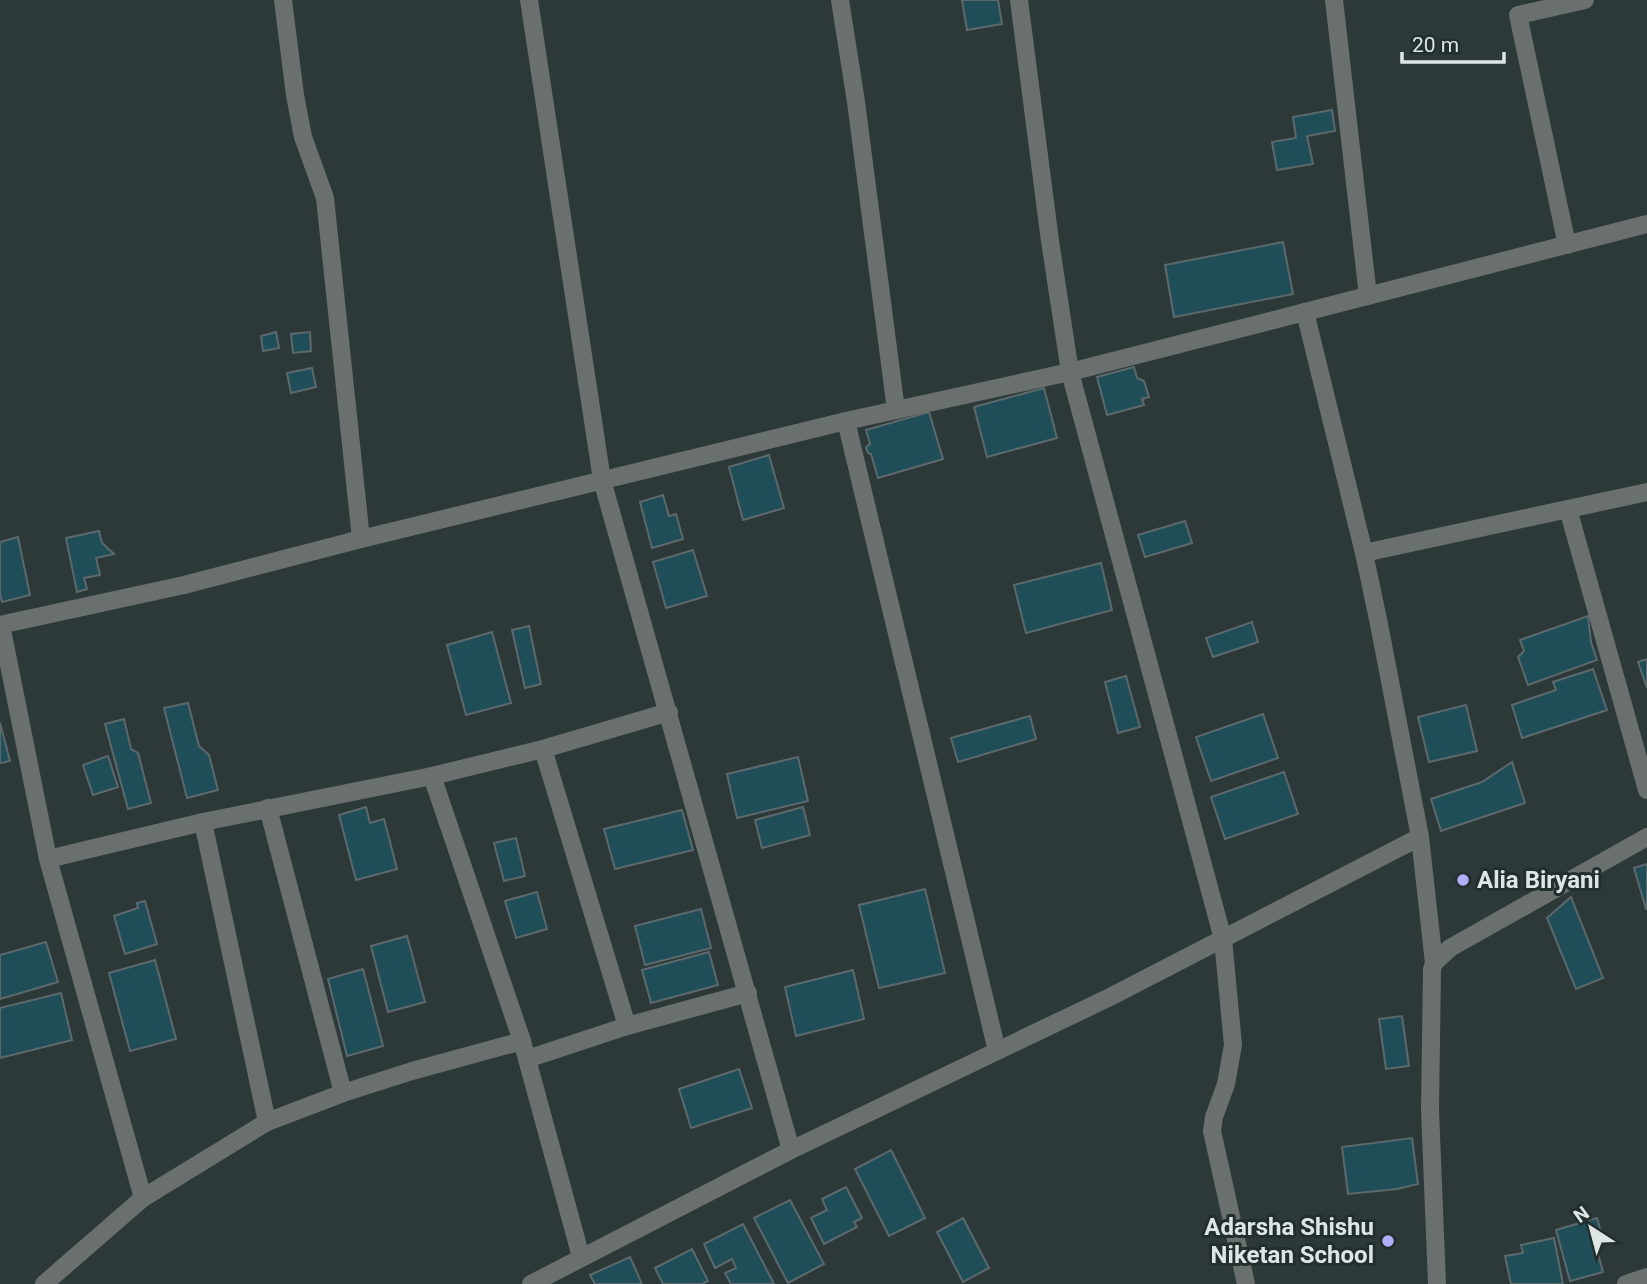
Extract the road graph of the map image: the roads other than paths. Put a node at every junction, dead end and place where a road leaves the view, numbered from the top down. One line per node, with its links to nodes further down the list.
1 (282, 0): 18 (street)
2 (529, 0): 15 (street)
3 (840, 0): 13 (street)
4 (1019, 0): 12 (street)
5 (1334, 0): 10 (street)
6 (1585, 0): 7 (street)
7 (1517, 7): 9 (street)
8 (1647, 224): 9 (street)
9 (1567, 245): 10 (street)
10 (1368, 296): 11 (street)
11 (1305, 312): 12 (street); 19 (street)
12 (1070, 372): 13 (street); 30 (street)
13 (896, 410): 14 (street)
14 (846, 421): 15 (street); 35 (street)
15 (602, 481): 18 (street); 21 (street)
16 (1647, 492): 17 (street)
17 (1568, 509): 19 (street); 24 (street)
18 (361, 539): 20 (street)
19 (1364, 553): 27 (street)
20 (1, 625): 29 (street)
21 (669, 712): 22 (street); 32 (street)
22 (543, 748): 23 (street); 33 (street)
23 (432, 776): 25 (street); 34 (street)
24 (1647, 790)
25 (268, 808): 26 (street); 37 (street)
26 (203, 822): 29 (street); 38 (street)
27 (1420, 837): 30 (street); 31 (street)
28 (1647, 837): 31 (street)
29 (48, 859): 40 (street)
30 (1223, 939): 35 (street); 45 (street)
31 (1434, 963): 46 (street)
32 (748, 993): 33 (street); 39 (street)
33 (627, 1026): 36 (street)
34 (522, 1041): 36 (street); 37 (street)
35 (997, 1051): 39 (street)
36 (527, 1059): 41 (street)
37 (343, 1093): 38 (street)
38 (267, 1122): 40 (street)
39 (791, 1150): 41 (street)
40 (143, 1198): 43 (street)
41 (581, 1257): 44 (street)
42 (1647, 1277): 47 (street)
43 (44, 1284)
44 (531, 1284)
45 (1246, 1284)
46 (1437, 1284)
47 (1626, 1284)

